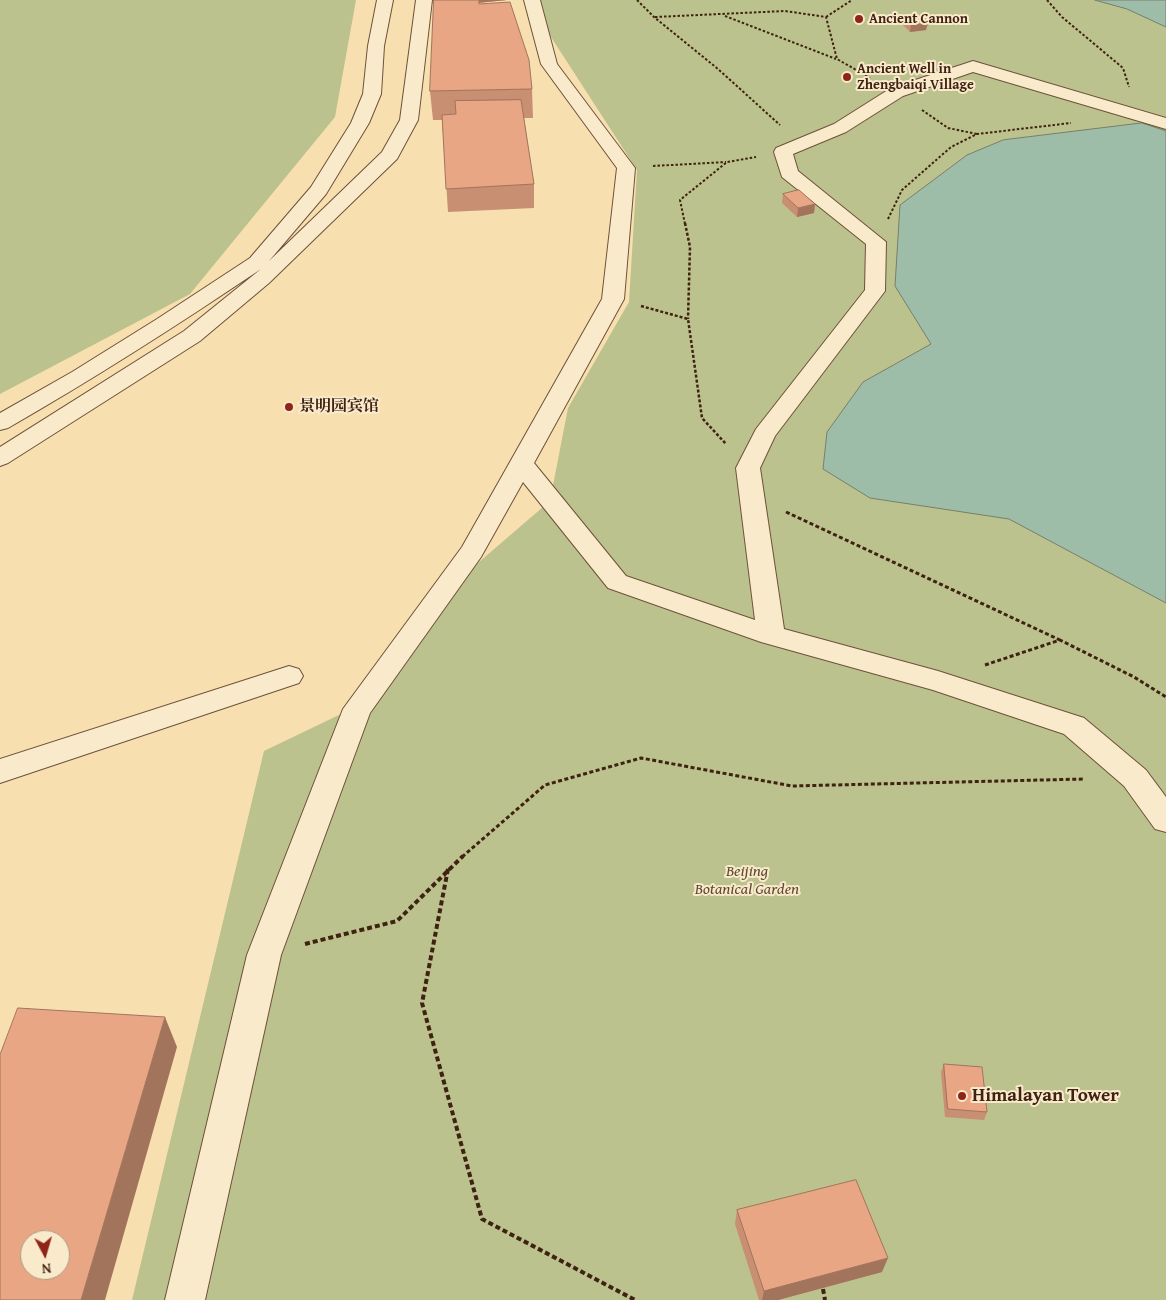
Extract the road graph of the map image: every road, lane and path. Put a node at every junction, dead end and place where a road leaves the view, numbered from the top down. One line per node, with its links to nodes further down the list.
1 (384, 0): 22 (street)
2 (424, 0): 23 (street)
3 (532, 0): 18 (street)
4 (637, 0): 8 (path)
5 (852, 0): 9 (path)
6 (1047, 0): 12 (path)
7 (723, 15): 8 (path); 9 (path); 10 (path)
8 (654, 16): 16 (path)
9 (826, 17): 10 (path)
10 (836, 59): 11 (path)
11 (897, 92): 12 (street); 15 (path); 16 (street)
12 (1137, 115): 14 (street)
13 (1072, 123): 15 (path)
14 (1166, 124)
15 (978, 134): 19 (path)
16 (782, 152): 17 (path); 19 (street)
17 (727, 162): 18 (path); 21 (path)
18 (626, 168): 20 (street)
19 (876, 242): 25 (street)
20 (613, 299): 21 (path); 24 (street)
21 (688, 319): 25 (path)
22 (0, 423)
23 (0, 458)
24 (522, 464): 27 (street); 36 (street)
25 (748, 468): 26 (street)
26 (752, 496): 27 (street); 28 (path)
27 (771, 635): 30 (street)
28 (1060, 640): 30 (path); 31 (path)
29 (288, 676): 32 (street)
30 (938, 681): 33 (street)
31 (1166, 697)
32 (0, 771)
33 (1135, 778): 34 (street); 35 (path)
34 (1166, 820)
35 (448, 869): 36 (path); 39 (path)
36 (264, 955): 38 (street)
37 (823, 1288): 40 (path)
38 (185, 1300)
39 (635, 1300)
40 (825, 1300)

